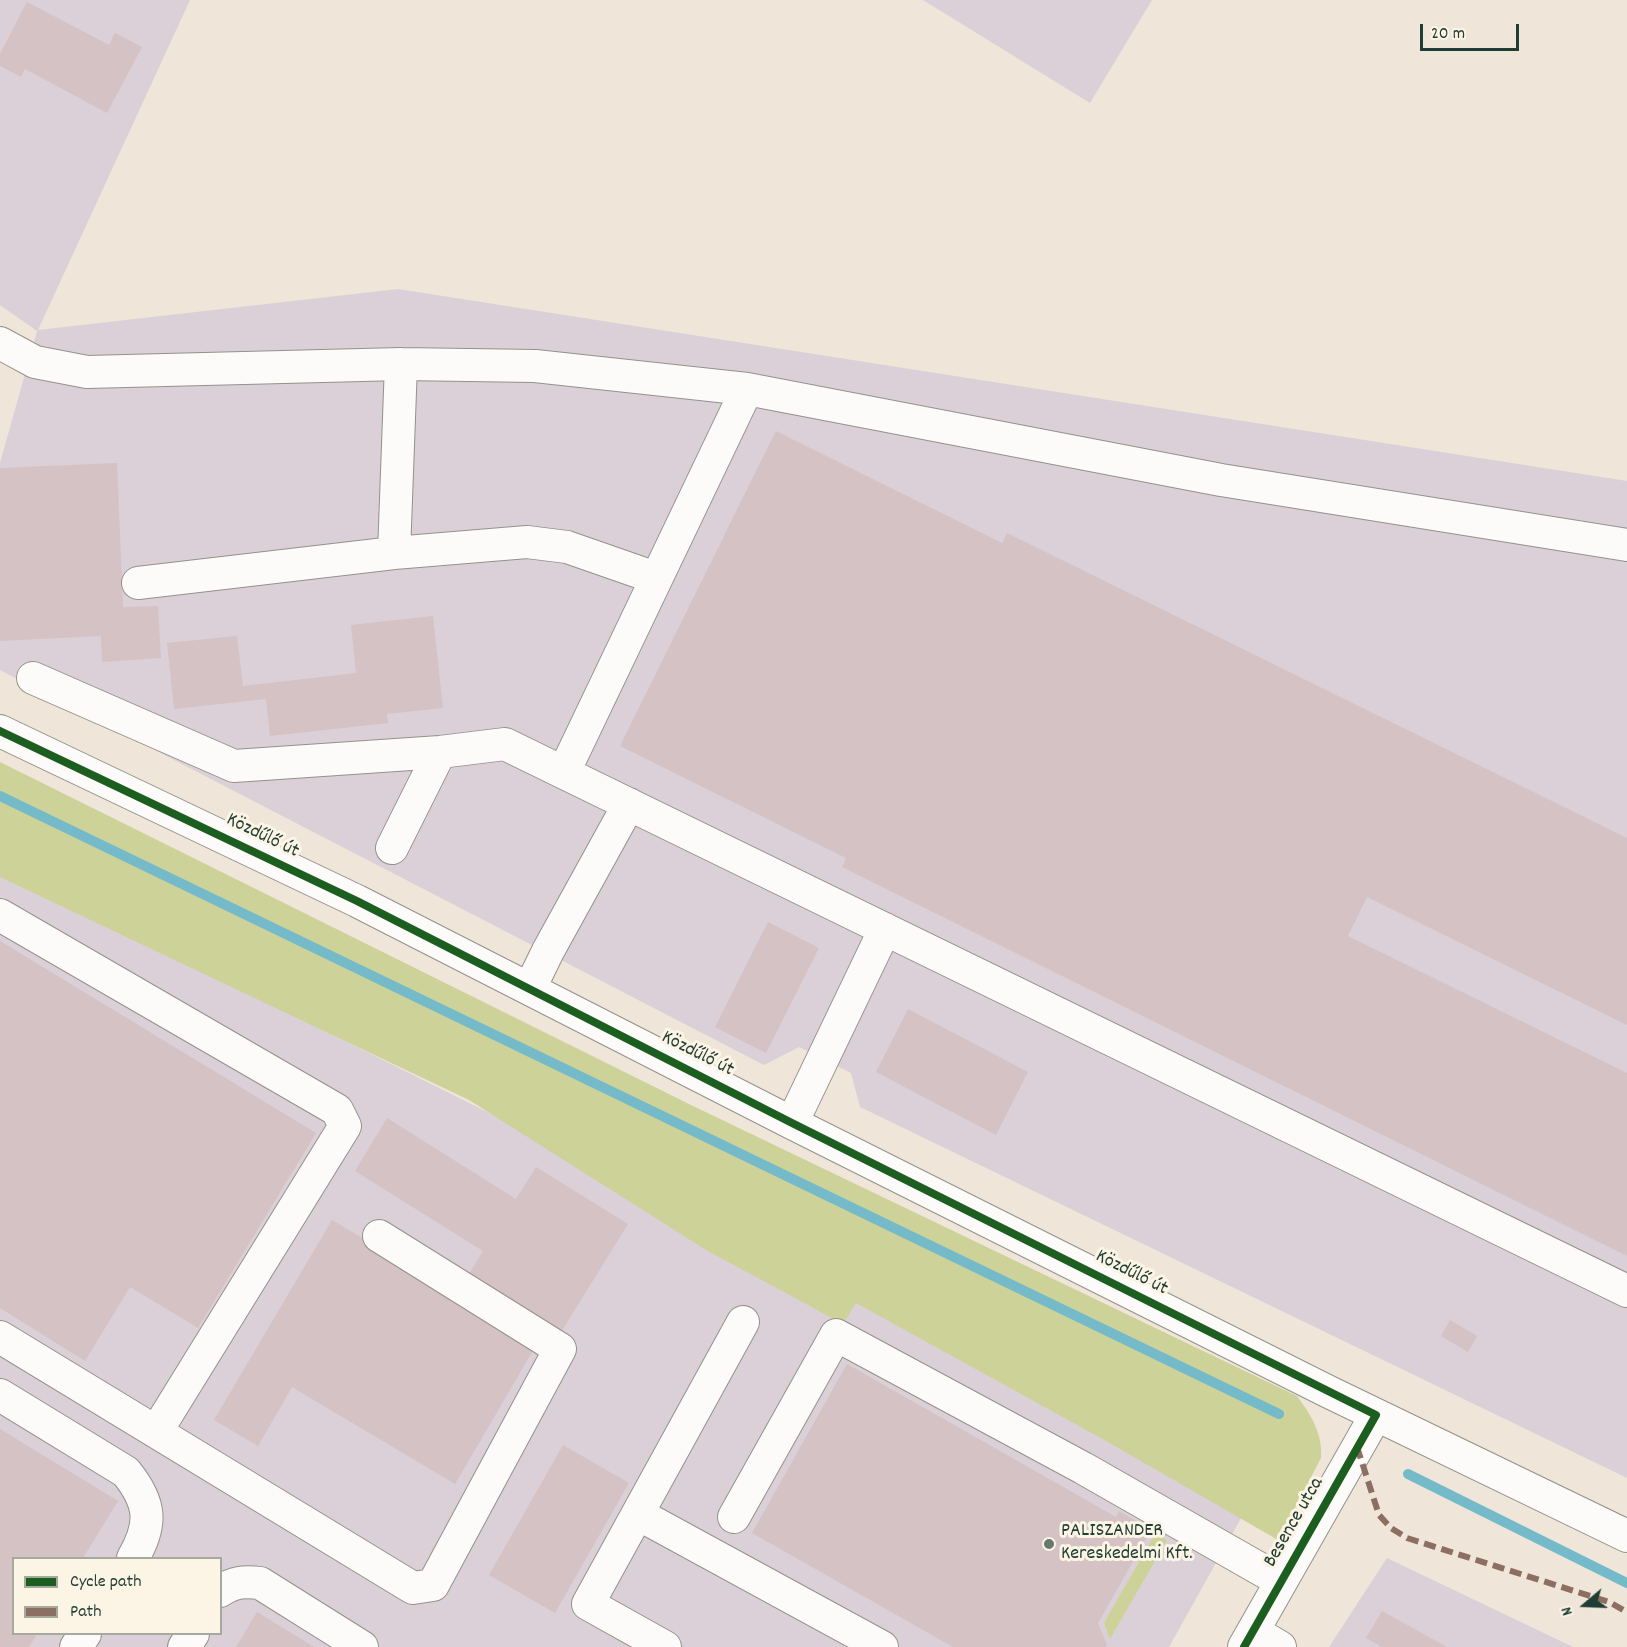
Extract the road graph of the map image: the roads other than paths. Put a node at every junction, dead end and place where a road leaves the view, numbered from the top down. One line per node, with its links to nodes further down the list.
1 (5, 357): 2 (street)
2 (401, 363): 3 (street); 5 (street)
3 (747, 388): 4 (street); 6 (street)
4 (1627, 545)
5 (394, 553): 6 (street); 7 (street)
6 (656, 578): 11 (street)
7 (138, 583)
8 (33, 678): 10 (street)
9 (0, 730): 16 (street, Közdűlő út)
10 (440, 752): 11 (street); 13 (street)
11 (564, 772): 12 (street)
12 (629, 804): 15 (street); 16 (street)
13 (392, 848)
14 (0, 915): 24 (street)
15 (885, 929): 17 (street); 19 (street)
16 (530, 988): 17 (street, Közdűlő út)
17 (792, 1123): 23 (street, Közdűlő út)
18 (380, 1236): 24 (street)
19 (1627, 1291)
20 (743, 1322): 25 (street)
21 (0, 1337): 24 (street)
22 (0, 1395): 28 (street)
23 (1376, 1415): 27 (street, Közdűlő út); 29 (street, Besence utca)
24 (156, 1432)
25 (638, 1514): 33 (street); 34 (street)
26 (734, 1517): 29 (street)
27 (1627, 1536)
28 (133, 1557)
29 (1281, 1581): 31 (street, Besence utca)
30 (222, 1590): 32 (street)
31 (1248, 1639): 35 (street)
32 (362, 1647)
33 (665, 1647)
34 (882, 1647)
35 (1280, 1647)

